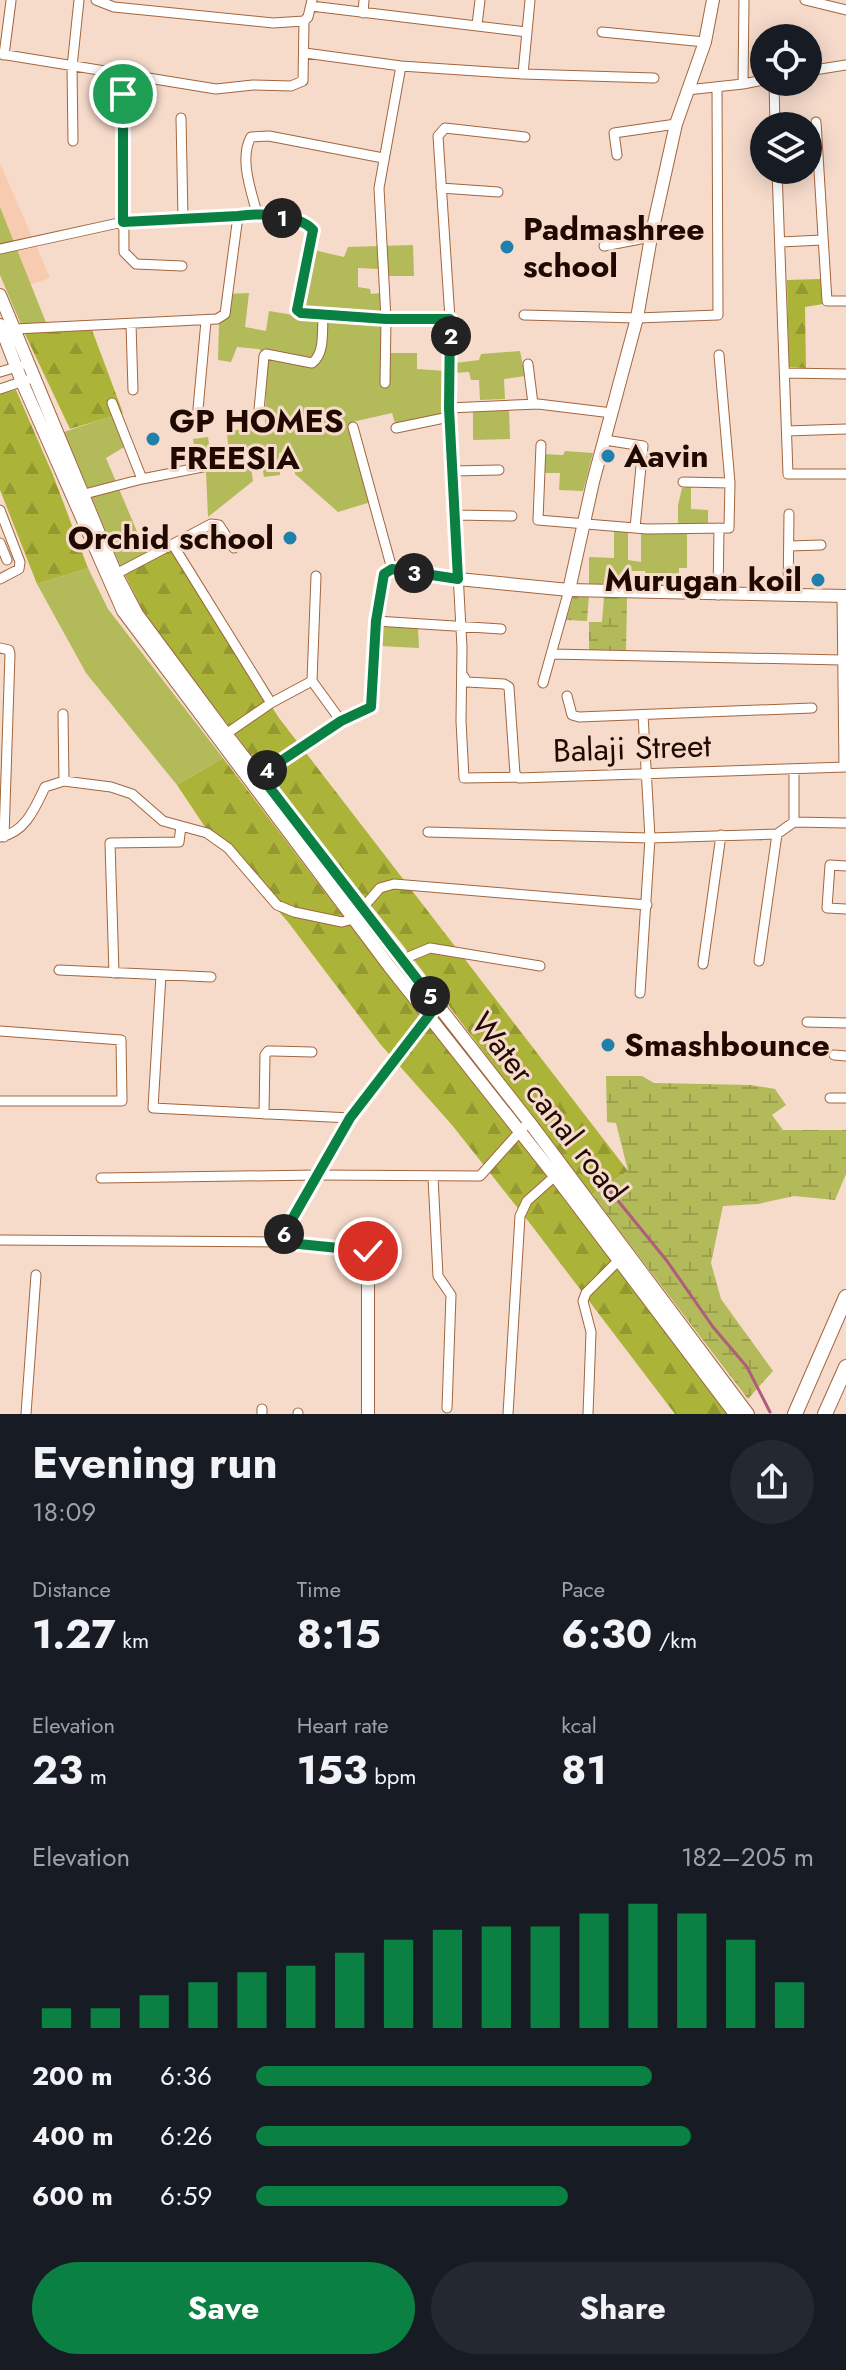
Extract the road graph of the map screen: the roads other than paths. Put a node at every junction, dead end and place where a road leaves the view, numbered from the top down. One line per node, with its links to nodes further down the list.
1 (79, 0): 22 (street)
2 (96, 0): 13 (street)
3 (364, 0): 12 (street)
4 (480, 0): 14 (street)
5 (530, 0): 15 (street)
6 (713, 0): 17 (main road)
7 (744, 0): 27 (street)
8 (805, 0): 11 (street)
9 (11, 1): 19 (street)
10 (312, 3): 12 (street); 13 (street)
11 (846, 10)
12 (363, 13): 14 (street)
13 (304, 21): 18 (street)
14 (477, 25): 15 (street)
15 (527, 32): 24 (street)
16 (602, 32): 17 (street)
17 (703, 49): 29 (main road)
18 (305, 53): 21 (street); 22 (street)
19 (2, 55): 22 (street)
20 (846, 65): 23 (street)
21 (401, 66): 24 (street); 36 (street)
22 (72, 67): 34 (street)
23 (822, 69)
24 (523, 74): 25 (street)
25 (654, 78)
26 (750, 83): 27 (street)
27 (743, 84): 28 (street)
28 (717, 87): 29 (street); 57 (street)
29 (687, 90): 32 (main road)
30 (123, 94): 44 (street)
31 (181, 118): 43 (street)
32 (676, 124): 35 (street); 45 (main road)
33 (525, 137): 39 (street)
34 (73, 141)
35 (617, 155)
36 (383, 158): 41 (street); 58 (street)
37 (778, 184): 47 (street)
38 (820, 184): 46 (street)
39 (441, 188): 40 (street); 59 (street)
40 (498, 192)
41 (257, 213): 42 (street); 54 (street)
42 (238, 216): 43 (street); 60 (street)
43 (183, 218): 44 (street)
44 (123, 222): 49 (street); 50 (street)
45 (651, 237): 48 (street); 57 (main road)
46 (823, 240): 47 (street); 52 (street)
47 (780, 242): 68 (street)
48 (604, 246)
49 (0, 249)
50 (182, 266)
51 (0, 295): 63 (main road, Water canal road)
52 (846, 301)
53 (284, 308): 54 (street)
54 (297, 310): 56 (street)
55 (524, 315): 57 (street)
56 (323, 316): 58 (street); 77 (street)
57 (637, 318): 79 (main road)
58 (386, 319): 59 (street); 72 (street)
59 (450, 319): 78 (street)
60 (206, 321): 61 (street); 80 (street)
61 (131, 324): 63 (street); 74 (street)
62 (0, 325): 66 (main road)
63 (15, 329): 66 (main road, Water canal road)
64 (719, 355): 94 (street)
65 (528, 364): 76 (street)
66 (23, 365): 67 (street); 70 (main road, Water canal road); 71 (main road)
67 (0, 372)
68 (785, 373): 69 (street); 84 (street)
69 (846, 374)
70 (35, 377): 71 (street); 88 (main road, Water canal road)
71 (22, 382): 73 (street); 88 (main road)
72 (385, 383)
73 (0, 389)
74 (133, 390)
75 (112, 403): 92 (street)
76 (533, 404): 78 (street); 79 (street)
77 (259, 410)
78 (449, 413): 82 (street); 90 (street)
79 (612, 413): 85 (main road)
80 (197, 420)
81 (353, 427): 109 (street)
82 (396, 428)
83 (846, 429): 84 (street)
84 (787, 431): 91 (street)
85 (605, 440): 100 (main road); 101 (street)
86 (541, 445): 100 (street)
87 (258, 456): 92 (street)
88 (66, 465): 95 (main road, Water canal road)
89 (499, 470): 90 (street)
90 (452, 471): 98 (street)
91 (846, 474)
92 (142, 479): 95 (street)
93 (683, 482): 94 (street)
94 (730, 483): 102 (street)
95 (78, 496): 110 (main road, Water canal road)
96 (0, 510): 112 (street)
97 (789, 514): 106 (street)
98 (455, 515): 99 (street); 113 (street)
99 (512, 516)
100 (583, 525): 101 (street); 114 (main road)
101 (635, 528): 102 (street)
102 (719, 528): 115 (street)
103 (0, 543): 108 (street)
104 (173, 545): 107 (street); 110 (street); 129 (street)
105 (821, 545): 106 (street)
106 (789, 546): 116 (street)
107 (234, 548)
108 (7, 560)
109 (392, 569): 113 (main road); 118 (main road)
110 (112, 576): 135 (main road, Water canal road); 153 (main road, Water canal road)
111 (316, 576): 126 (street)
112 (0, 579)
113 (458, 579): 114 (main road); 119 (street)
114 (569, 590): 115 (main road); 123 (street)
115 (718, 594): 116 (main road)
116 (788, 595): 117 (main road)
117 (844, 596): 121 (street)
118 (376, 621): 119 (street); 134 (main road)
119 (461, 625): 120 (street); 125 (street)
120 (501, 629)
121 (844, 643): 124 (street)
122 (0, 648): 148 (street)
123 (551, 654): 124 (street); 127 (street)
124 (842, 660): 130 (street)
125 (462, 674): 140 (street, Balaji Street); 140 (street, Balaji Street)
126 (312, 681): 129 (street); 134 (street)
127 (543, 683)
128 (567, 696): 133 (street)
129 (271, 703): 135 (street)
130 (845, 705): 136 (street)
131 (812, 708): 133 (street)
132 (63, 714): 141 (street)
133 (643, 715): 138 (street)
134 (341, 721): 139 (main road)
135 (226, 734): 139 (main road, Water canal road)
136 (845, 767): 137 (street, Balaji Street)
137 (794, 769): 138 (street, Balaji Street); 142 (street)
138 (648, 774): 140 (street, Balaji Street); 149 (street)
139 (260, 775): 153 (main road, Water canal road)
140 (517, 777)
141 (64, 781): 144 (street); 148 (street)
142 (794, 822): 143 (street); 146 (street)
143 (846, 823)
144 (181, 826): 153 (street); 159 (street)
145 (428, 832): 149 (street)
146 (777, 834): 147 (street); 155 (street)
147 (721, 835): 149 (street); 156 (street)
148 (2, 837)
149 (650, 838): 151 (street)
150 (846, 866): 152 (street)
151 (647, 905): 153 (street); 162 (street)
152 (846, 909)
153 (358, 914): 154 (main road, Water canal road); 163 (main road, Water canal road)
154 (401, 960): 157 (street); 163 (main road, Water canal road)
155 (759, 961)
156 (703, 964)
157 (540, 966)
158 (59, 970): 159 (street)
159 (114, 973): 160 (street)
160 (161, 975): 161 (street); 173 (street)
161 (211, 977)
162 (640, 993)
163 (432, 1010): 174 (main road); 175 (main road, Water canal road)
164 (807, 1022): 165 (street)
165 (846, 1023)
166 (0, 1031): 172 (street)
167 (312, 1052): 173 (street)
168 (834, 1055): 169 (street)
169 (846, 1056)
170 (830, 1098): 171 (street)
171 (846, 1098)
172 (0, 1101)
173 (264, 1114): 174 (street)
174 (350, 1118): 176 (main road)
175 (525, 1127): 177 (main road, Water canal road); 178 (street); 182 (main road, Water canal road)
176 (318, 1175): 178 (street); 179 (street); 181 (main road)
177 (555, 1176): 182 (main road, Water canal road); 190 (street)
178 (433, 1177): 186 (street)
179 (101, 1178)
180 (0, 1240): 181 (street)
181 (279, 1242): 189 (main road)
182 (624, 1256): 191 (street); 192 (main road, Water canal road); 193 (main road, Water canal road)
183 (36, 1275): 188 (street)
184 (846, 1297): 187 (main road)
185 (846, 1367): 194 (main road)
186 (447, 1408)
187 (795, 1413)
188 (26, 1414)
189 (368, 1414)
190 (508, 1414)
191 (588, 1414)
192 (735, 1414)
193 (748, 1414)
194 (825, 1414)

